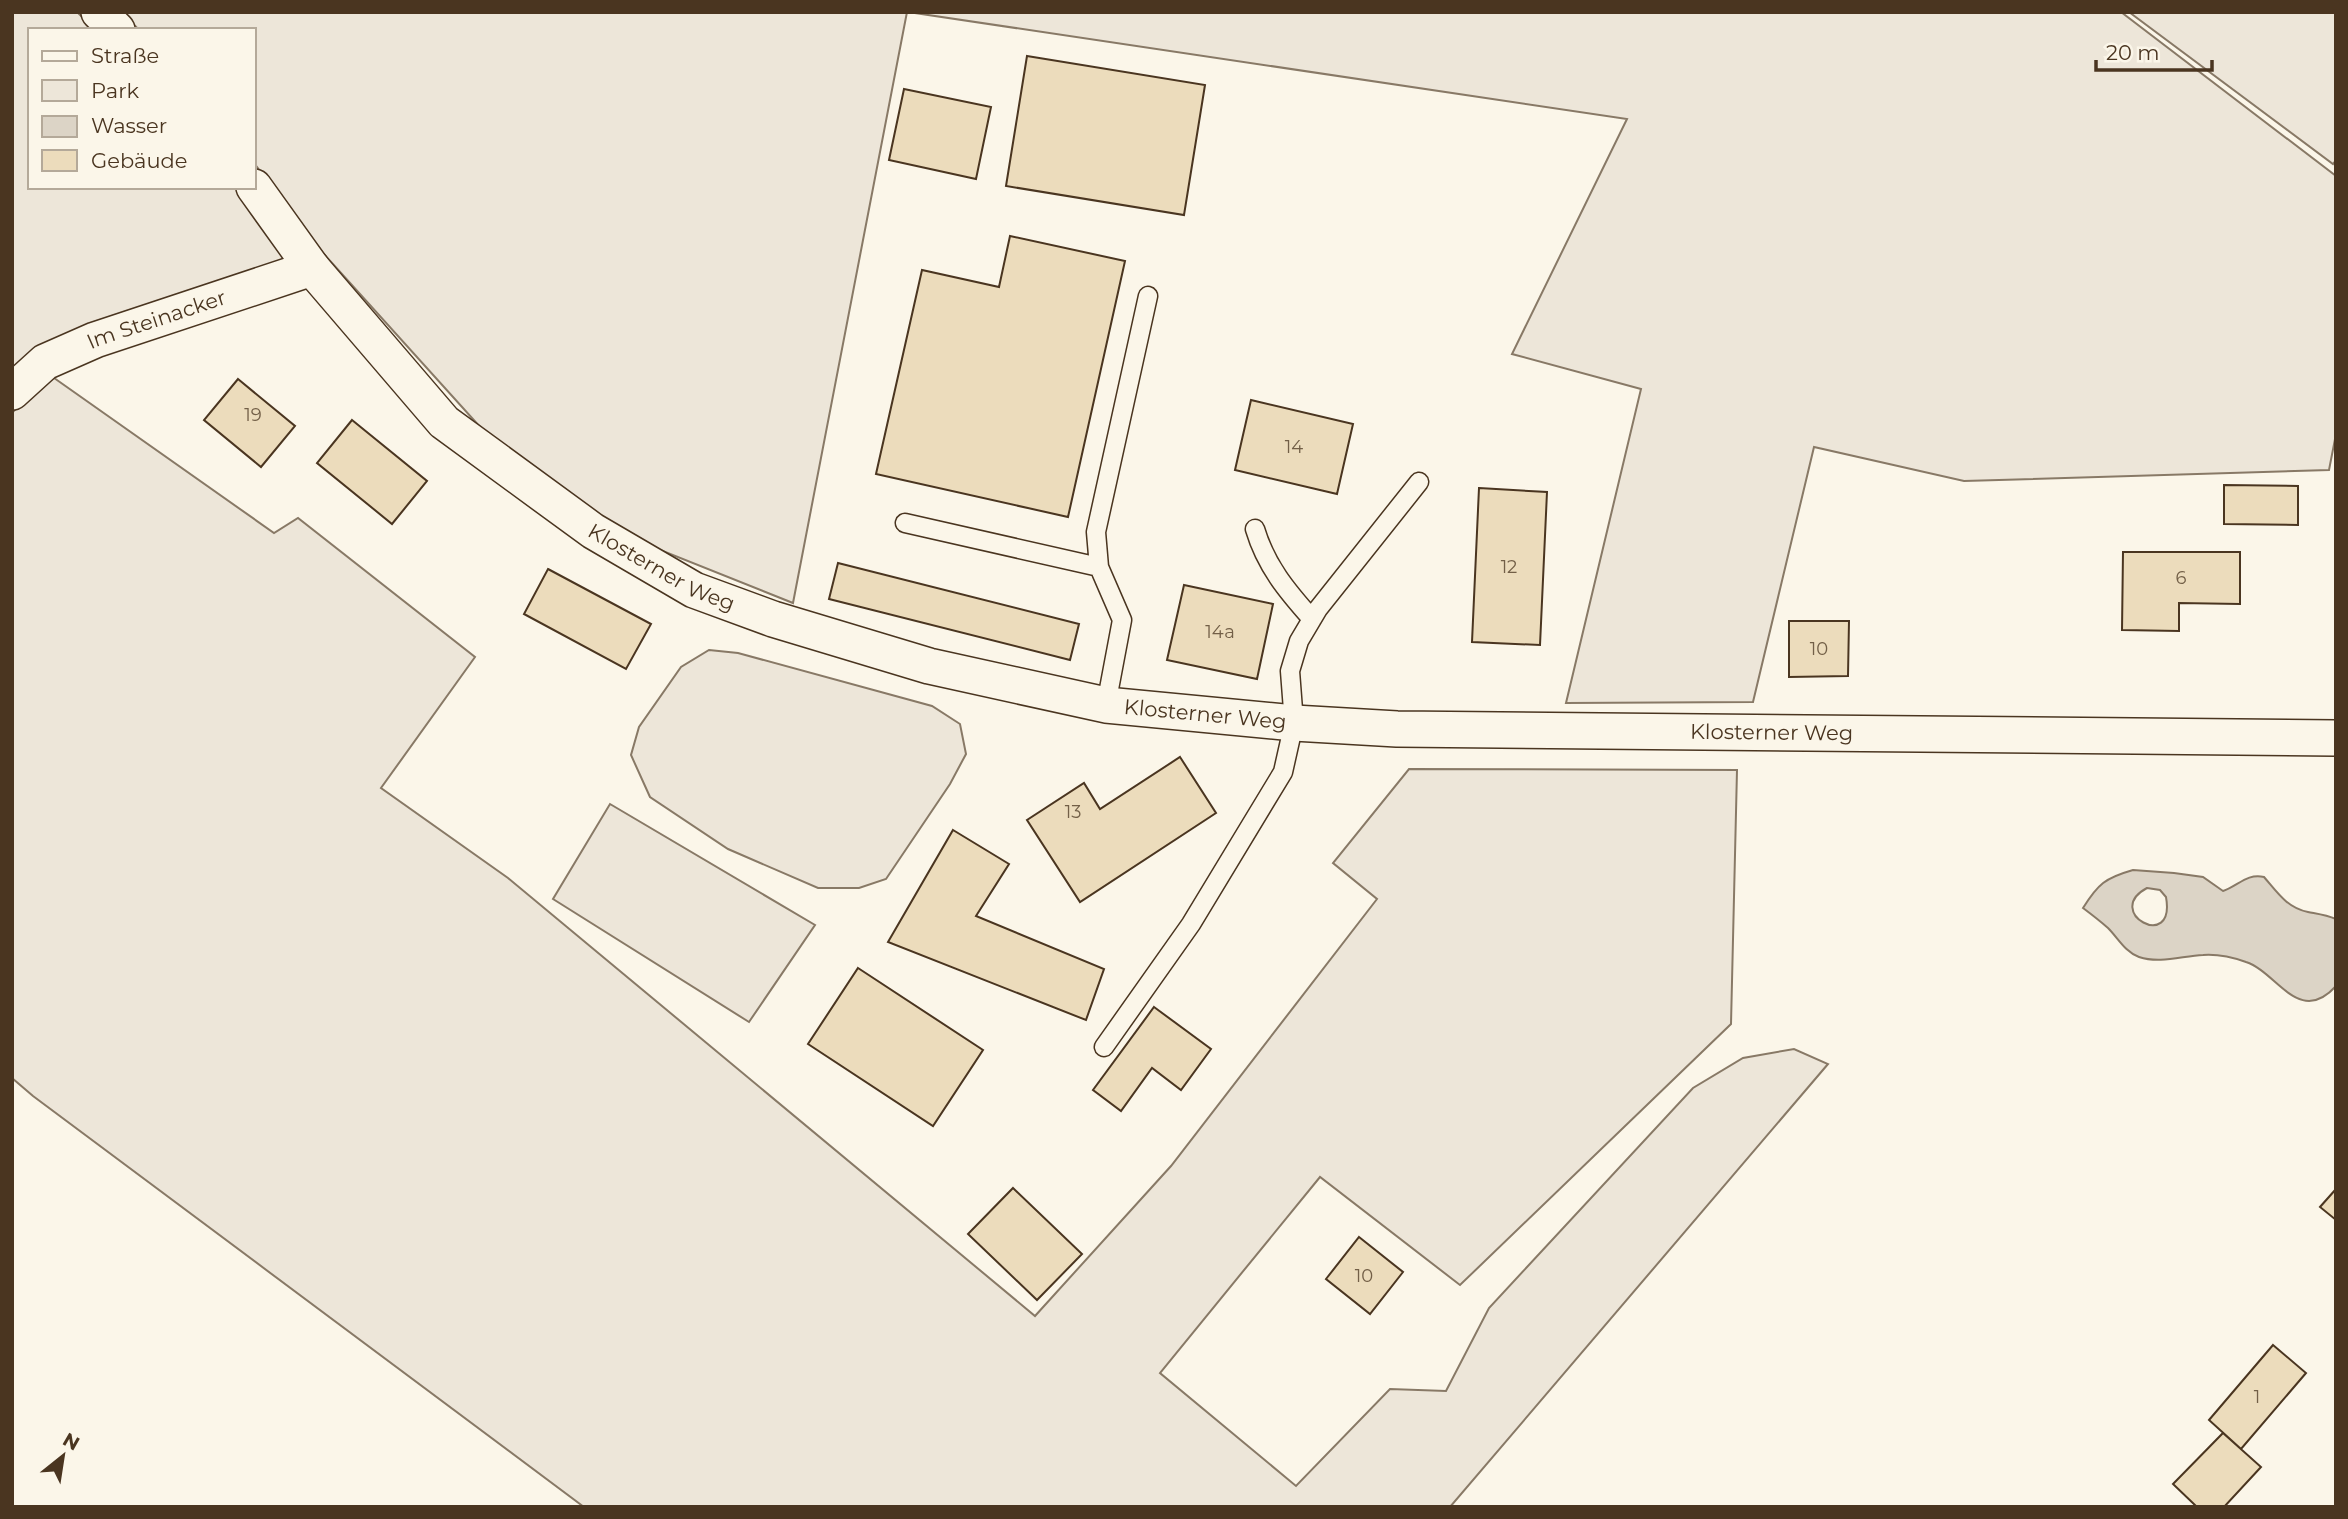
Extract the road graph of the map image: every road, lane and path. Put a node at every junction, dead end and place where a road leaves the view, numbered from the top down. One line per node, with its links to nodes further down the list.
1 (99, 12): 2 (street)
2 (115, 28)
3 (255, 189): 4 (street, Klosterner Weg)
4 (312, 268): 6 (street, Im Steinacker); 12 (street, Klosterner Weg)
5 (1148, 296): 10 (lane)
6 (12, 392)
7 (1419, 482): 11 (lane)
8 (905, 523): 10 (lane)
9 (1255, 529): 11 (lane)
10 (1099, 567): 12 (lane)
11 (1312, 619): 13 (lane)
12 (1106, 705): 13 (street, Klosterner Weg)
13 (1294, 723): 14 (street, Klosterner Weg); 15 (lane)
14 (2336, 738)
15 (1104, 1047)

